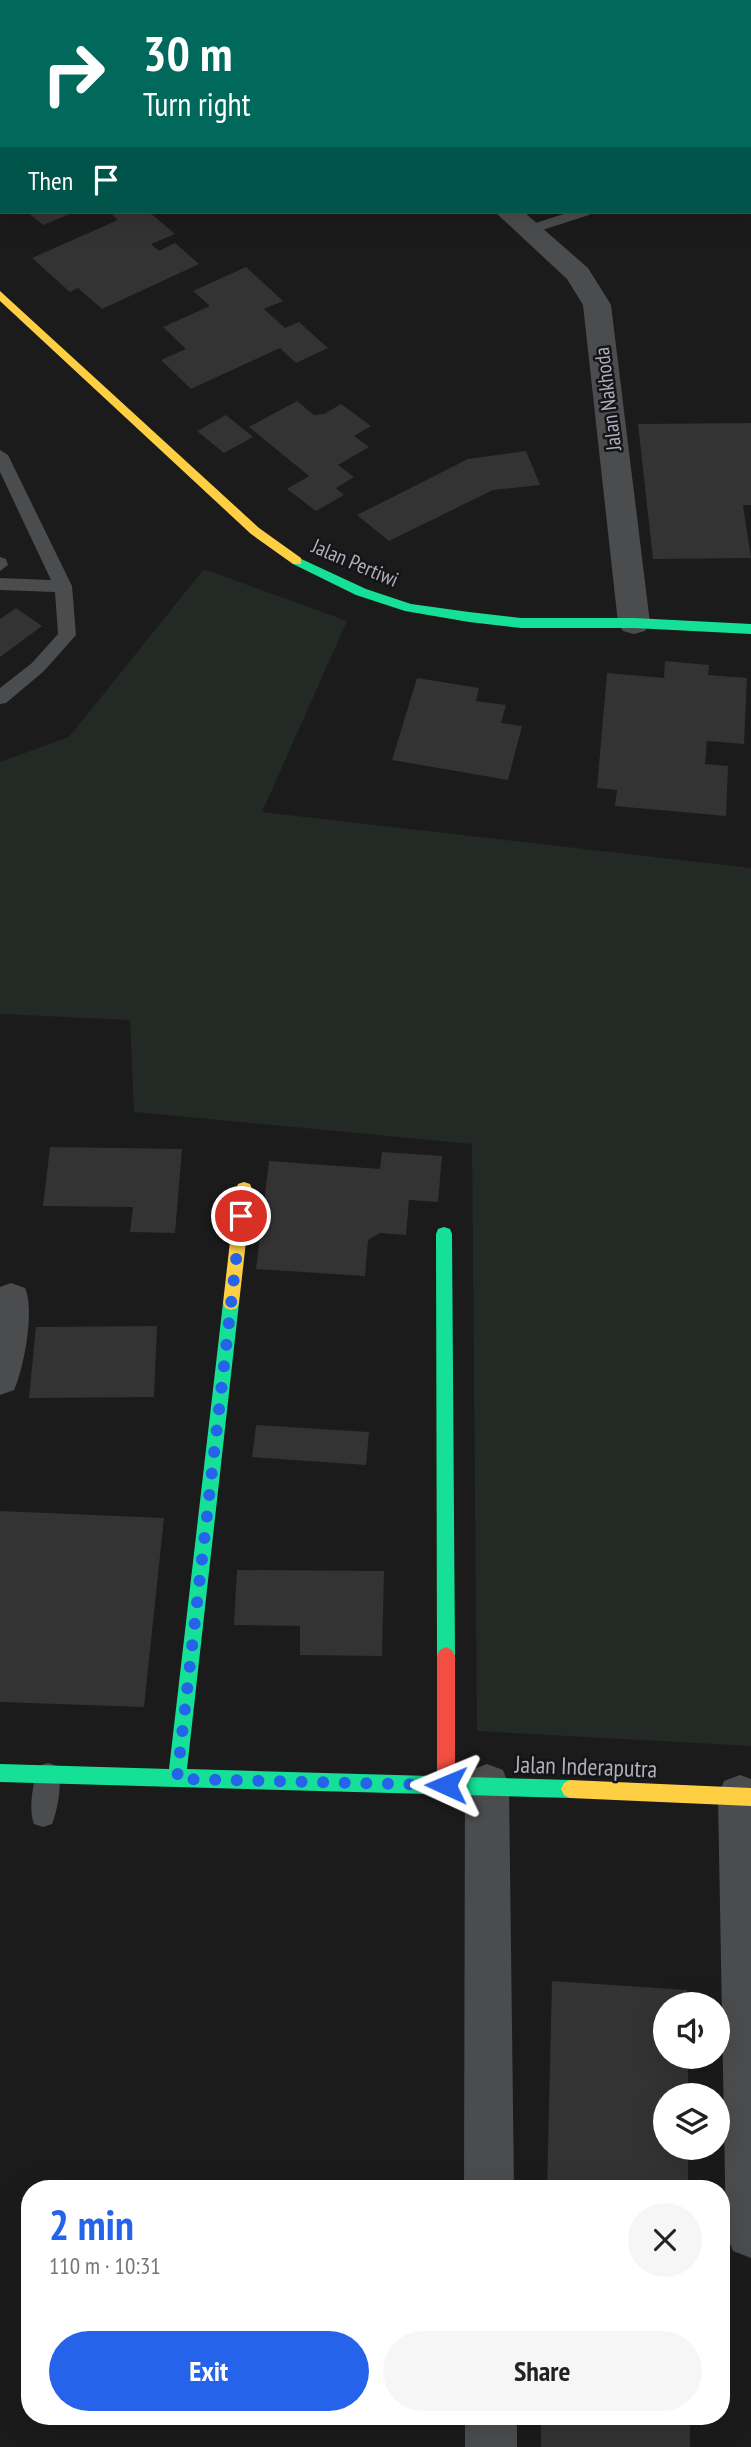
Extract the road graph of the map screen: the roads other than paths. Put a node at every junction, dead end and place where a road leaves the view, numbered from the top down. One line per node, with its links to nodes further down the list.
1 (569, 214): 2 (lane)
2 (518, 221): 7 (street, Jalan Nakhoda)
3 (0, 295): 7 (street, Jalan Pertiwi)
4 (0, 455): 6 (lane)
5 (0, 584): 6 (lane)
6 (63, 586): 9 (lane)
7 (634, 623): 8 (street, Jalan Pertiwi)
8 (751, 629)
9 (0, 698)
10 (244, 1189): 16 (street)
11 (444, 1234): 17 (street)
12 (11, 1300): 13 (street)
13 (0, 1377)
14 (0, 1773): 15 (street, Jalan Inderaputra)
15 (48, 1775): 16 (street, Jalan Inderaputra); 19 (lane)
16 (177, 1779): 17 (street, Jalan Inderaputra)
17 (467, 1785): 18 (street, Jalan Inderaputra); 21 (street)
18 (746, 1797): 20 (street)
19 (43, 1815)
20 (745, 1887): 22 (street)
21 (489, 2180)
22 (751, 2232)
23 (491, 2425): 24 (street)
24 (491, 2447)

